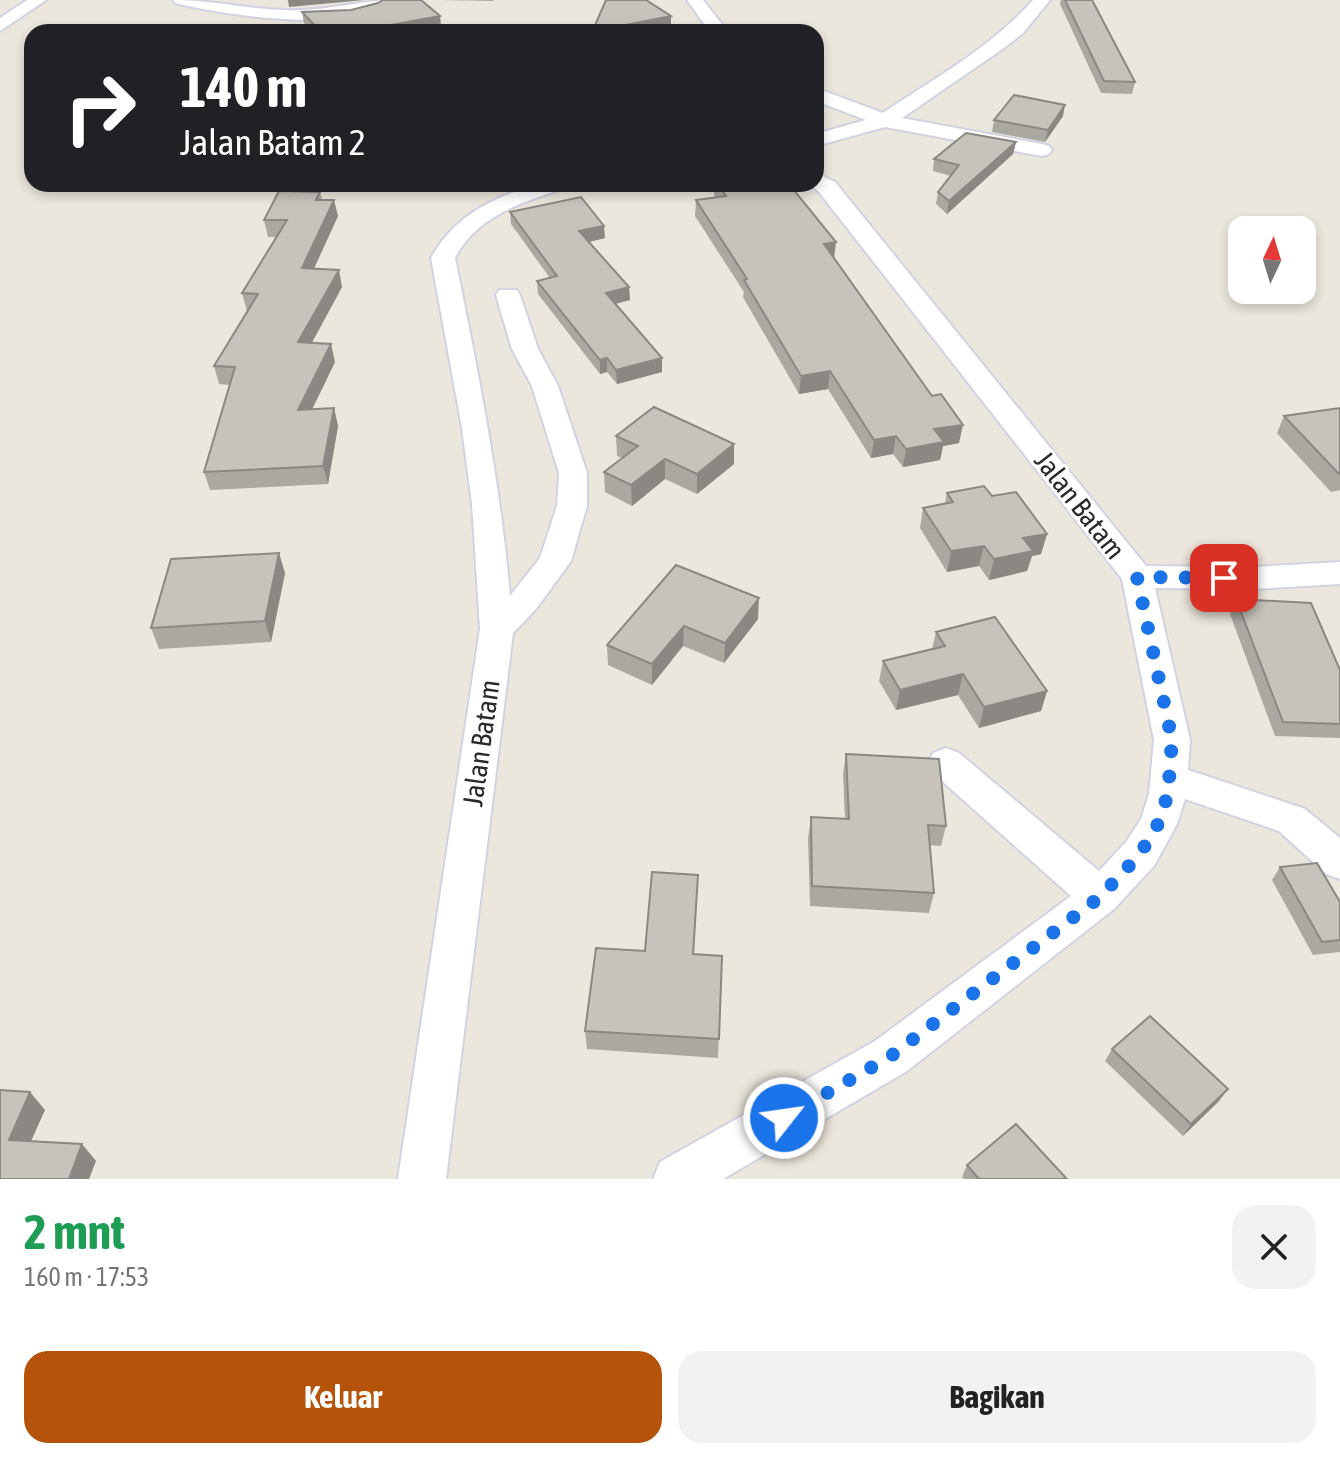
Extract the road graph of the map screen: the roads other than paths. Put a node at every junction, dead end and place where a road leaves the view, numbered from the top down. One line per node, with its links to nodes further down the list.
1 (38, 0): 8 (street)
2 (181, 0): 3 (street)
3 (389, 0)
4 (695, 0): 7 (street)
5 (1013, 0): 9 (street)
6 (1042, 0): 9 (street)
7 (713, 24)
8 (0, 26)
9 (1017, 29): 11 (street)
10 (824, 97): 11 (street)
11 (885, 121): 12 (street); 13 (street)
12 (824, 138)
13 (1042, 150)
14 (824, 187): 18 (street, Jalan Batam)
15 (538, 192): 19 (street, Jalan Batam)
16 (508, 295): 19 (street)
17 (1340, 573): 18 (street)
18 (1137, 577): 21 (street, Jalan Batam)
19 (497, 629): 24 (street, Jalan Batam)
20 (946, 763): 23 (street)
21 (1170, 779): 22 (street); 23 (street, Jalan Batam)
22 (1340, 862)
23 (1100, 897): 25 (street, Jalan Batam)
24 (422, 1179)
25 (677, 1179)

